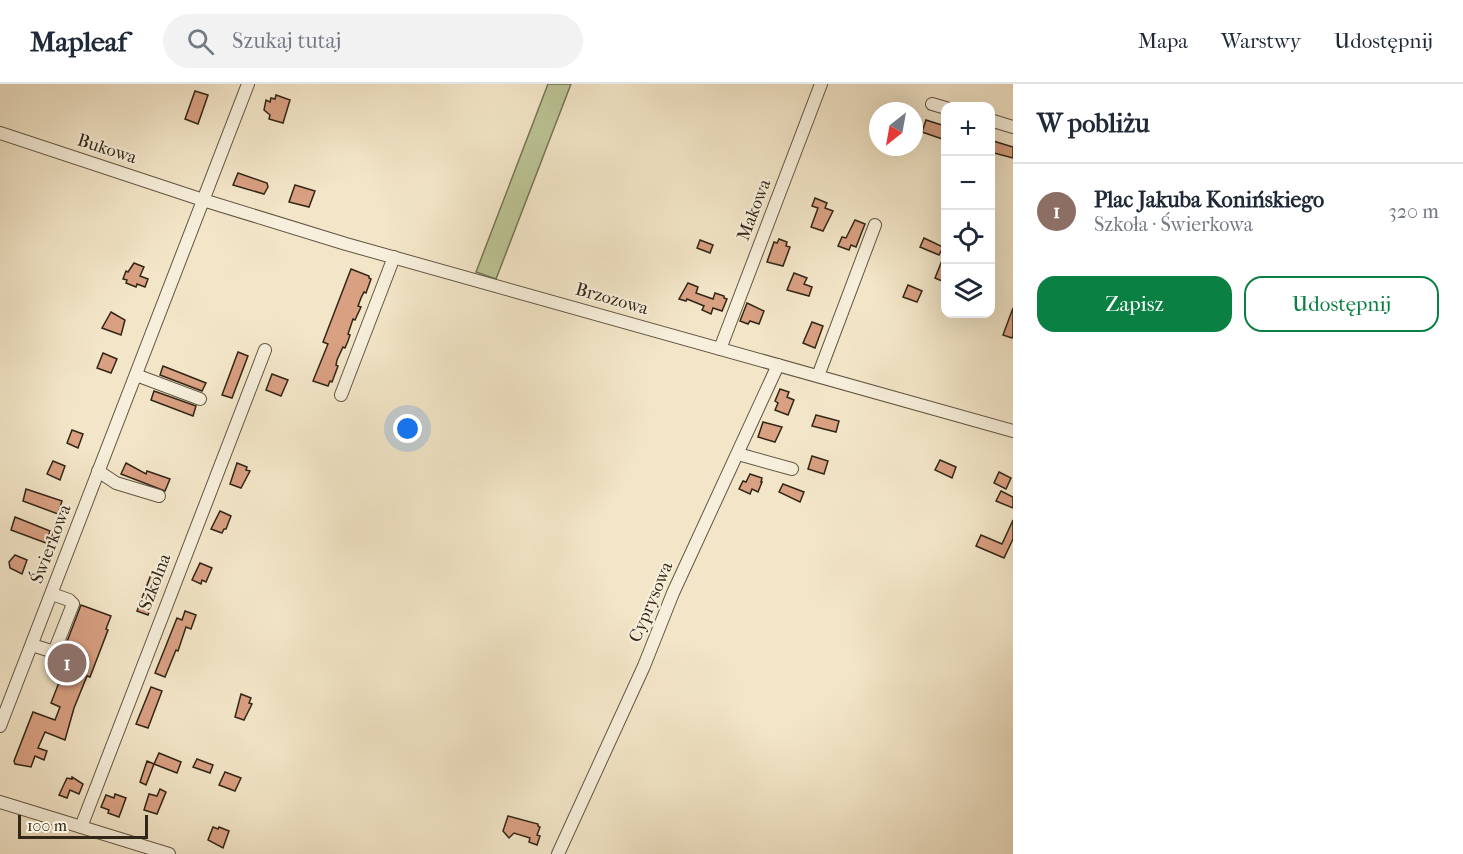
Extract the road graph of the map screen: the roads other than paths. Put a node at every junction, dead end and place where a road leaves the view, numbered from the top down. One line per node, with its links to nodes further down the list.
1 (248, 84): 8 (street, Świerkowa)
2 (821, 84): 11 (street, Makowa)
3 (932, 104): 4 (street)
4 (941, 107)
5 (995, 122): 6 (street)
6 (1013, 127)
7 (0, 133): 8 (street, Bukowa)
8 (202, 200): 10 (street, Brzozowa); 14 (street, Świerkowa)
9 (875, 225): 15 (street)
10 (394, 257): 11 (street, Brzozowa); 16 (street)
11 (720, 348): 13 (street, Brzozowa)
12 (265, 350): 27 (street, Szkolna)
13 (778, 365): 15 (street, Brzozowa); 19 (street, Cyprysowa)
14 (136, 375): 17 (street); 21 (street, Świerkowa)
15 (818, 376): 18 (street, Brzozowa)
16 (341, 395)
17 (200, 399)
18 (1013, 431)
19 (738, 454): 20 (street); 29 (street, Cyprysowa)
20 (792, 469)
21 (98, 471): 22 (street); 23 (street, Świerkowa)
22 (159, 496)
23 (52, 594): 24 (street, Świerkowa); 24 (street)
24 (32, 645): 25 (street, Świerkowa)
25 (0, 726)
26 (0, 802): 27 (street)
27 (81, 827): 28 (street)
28 (169, 854)
29 (558, 854)

